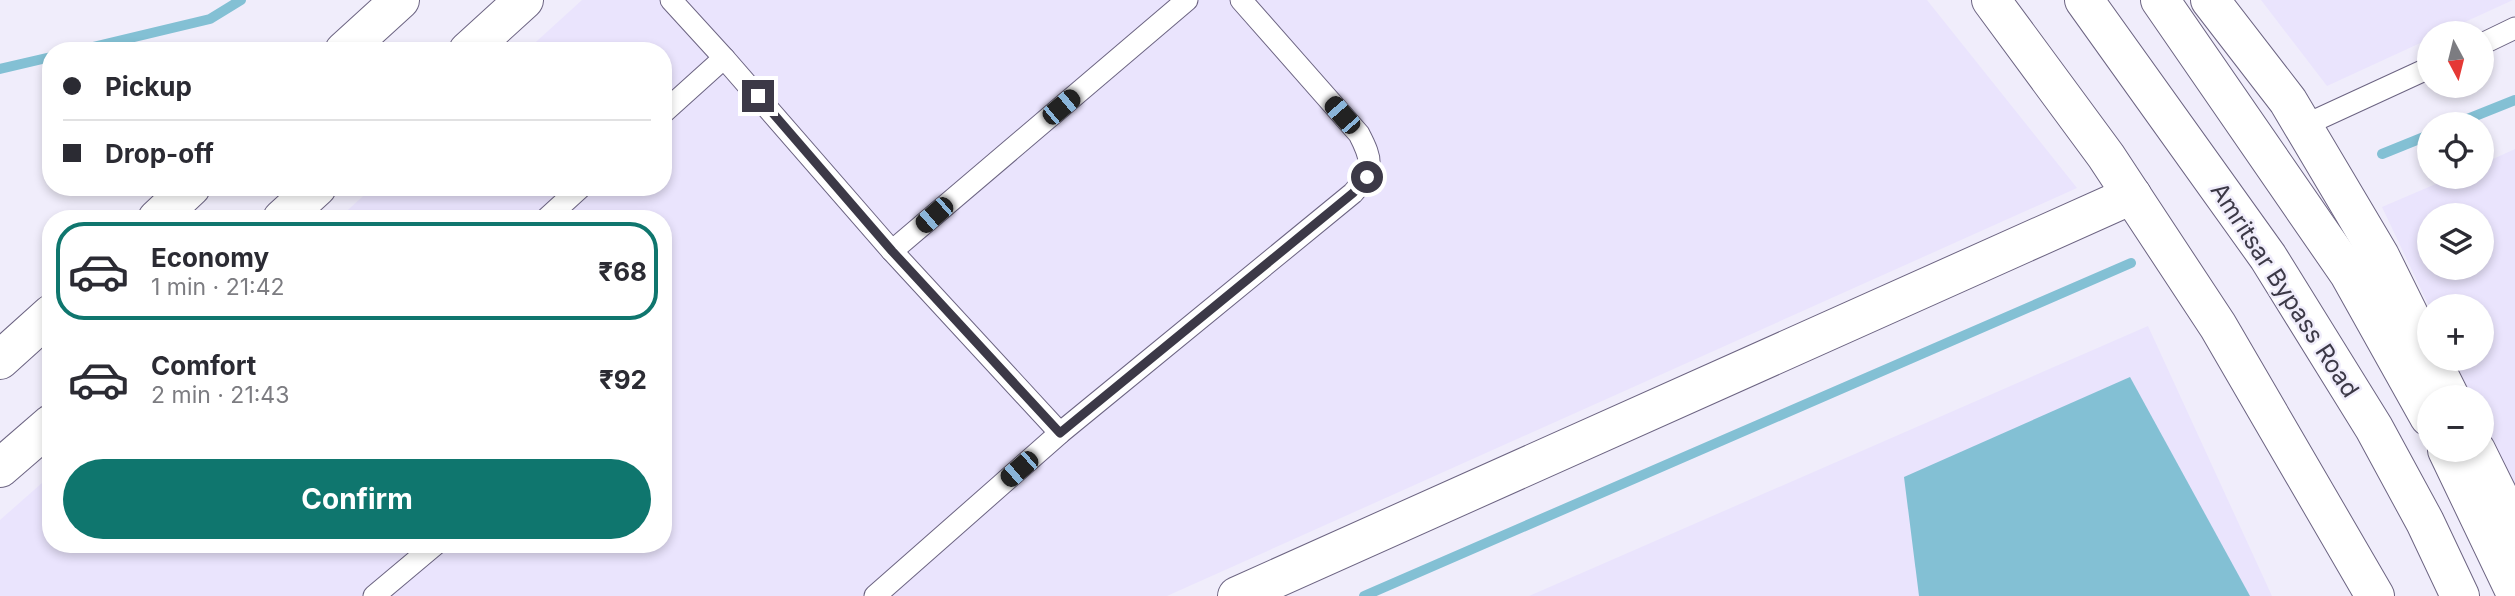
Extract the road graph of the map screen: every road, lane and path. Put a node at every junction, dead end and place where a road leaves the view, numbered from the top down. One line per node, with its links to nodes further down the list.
1 (400, 0): 12 (main road)
2 (524, 0): 13 (main road)
3 (671, 0): 14 (lane)
4 (1187, 0): 25 (lane)
5 (1241, 0): 31 (lane)
6 (1991, 0): 18 (main road)
7 (2084, 0): 42 (main road, Amritsar Bypass Road)
8 (2160, 0): 29 (main road)
9 (2210, 0): 17 (main road)
10 (2515, 28): 11 (lane)
11 (2494, 38)
12 (354, 42)
13 (478, 42)
14 (724, 58): 16 (lane); 25 (lane)
15 (2417, 74): 17 (lane)
16 (672, 105)
17 (2303, 126): 27 (main road)
18 (2132, 195): 40 (main road); 41 (main road)
19 (181, 196): 22 (main road)
20 (307, 196): 23 (main road)
21 (571, 196): 24 (lane)
22 (167, 210)
23 (292, 210)
24 (556, 210)
25 (892, 251): 31 (lane)
26 (42, 322): 28 (main road)
27 (2417, 331)
28 (0, 360)
29 (2417, 396)
30 (42, 432): 34 (main road)
31 (1060, 433): 39 (lane)
32 (2453, 462): 37 (main road)
33 (2482, 462): 35 (main road)
34 (0, 468)
35 (2515, 529)
36 (425, 553): 38 (lane)
37 (2515, 592)
38 (374, 596)
39 (875, 596)
40 (1237, 596)
41 (2375, 596)
42 (2460, 596)

